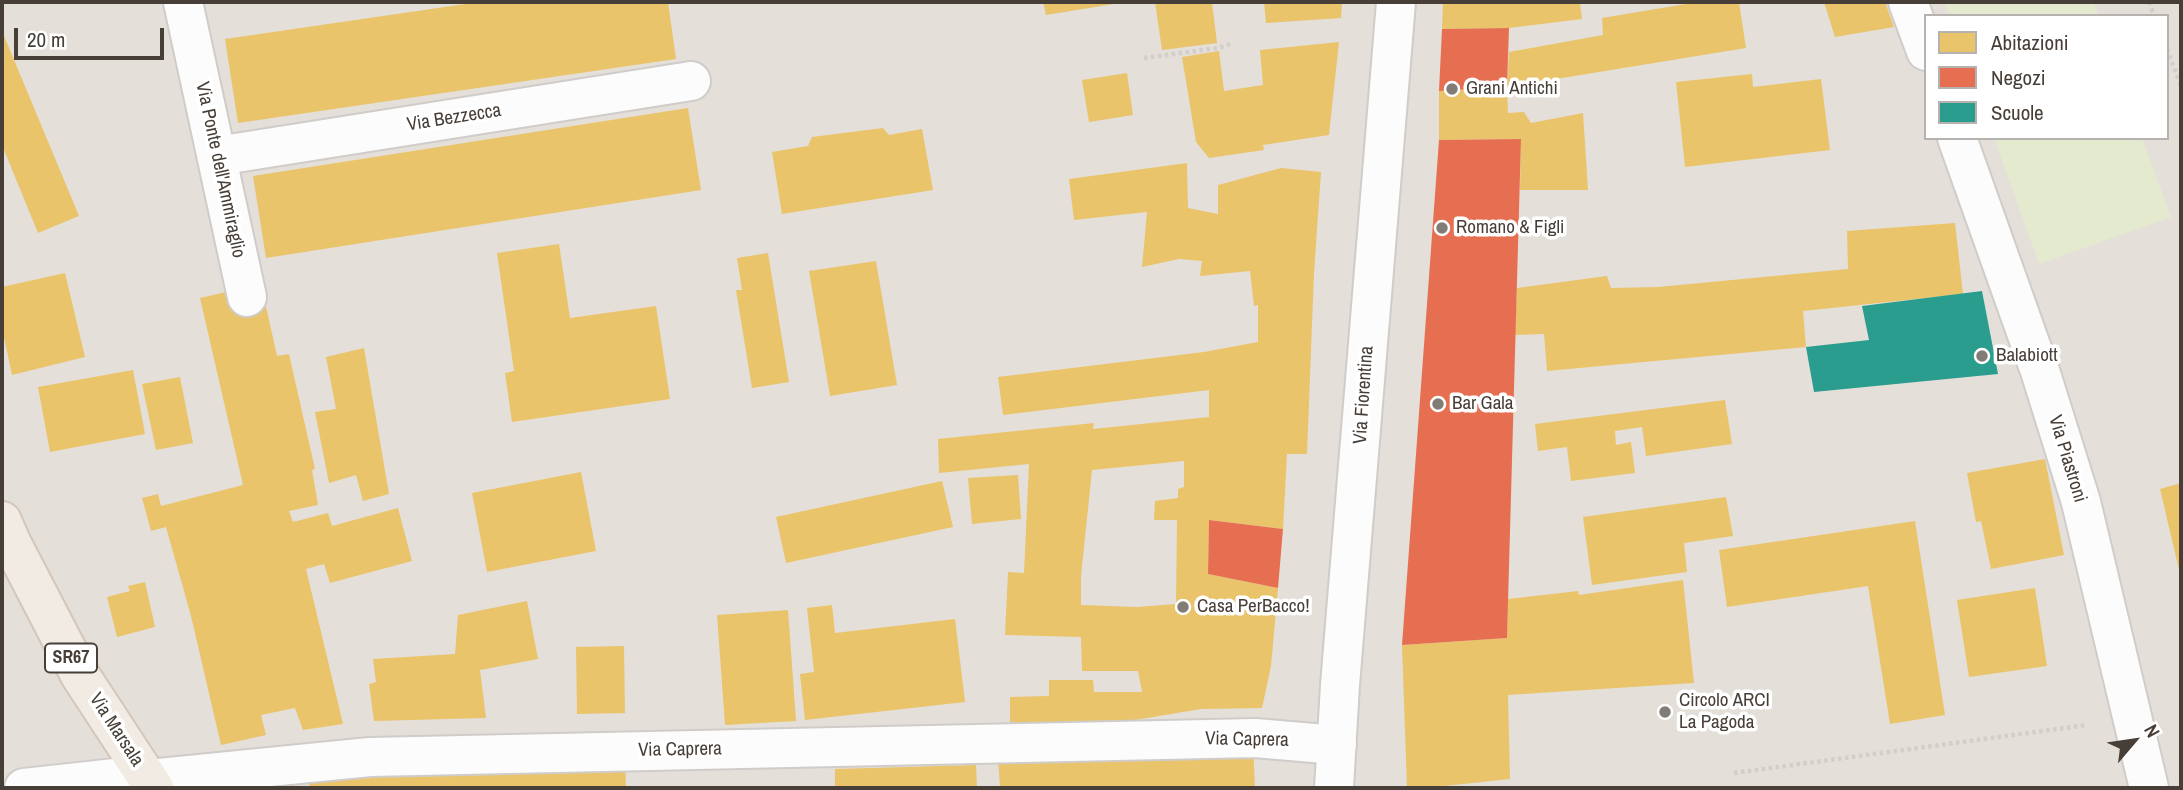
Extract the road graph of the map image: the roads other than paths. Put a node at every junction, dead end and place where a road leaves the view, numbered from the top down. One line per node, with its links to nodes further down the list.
1 (183, 2): 7 (street, Via Ponte dell'Ammiraglio)
2 (1396, 2): 10 (street, Via Fiorentina)
3 (1908, 2): 4 (street)
4 (1924, 46)
5 (691, 81): 7 (street, Via Bezzecca)
6 (1958, 140): 14 (street, Via Piastroni)
7 (217, 156): 8 (street, Via Ponte dell'Ammiraglio)
8 (247, 297)
9 (2, 521): 11 (main road, Via Marsala / SR67)
10 (1336, 745): 11 (street, Via Caprera); 13 (street, Via Fiorentina)
11 (151, 784): 12 (street, Via Caprera)
12 (24, 788)
13 (1334, 788)
14 (2148, 788)

